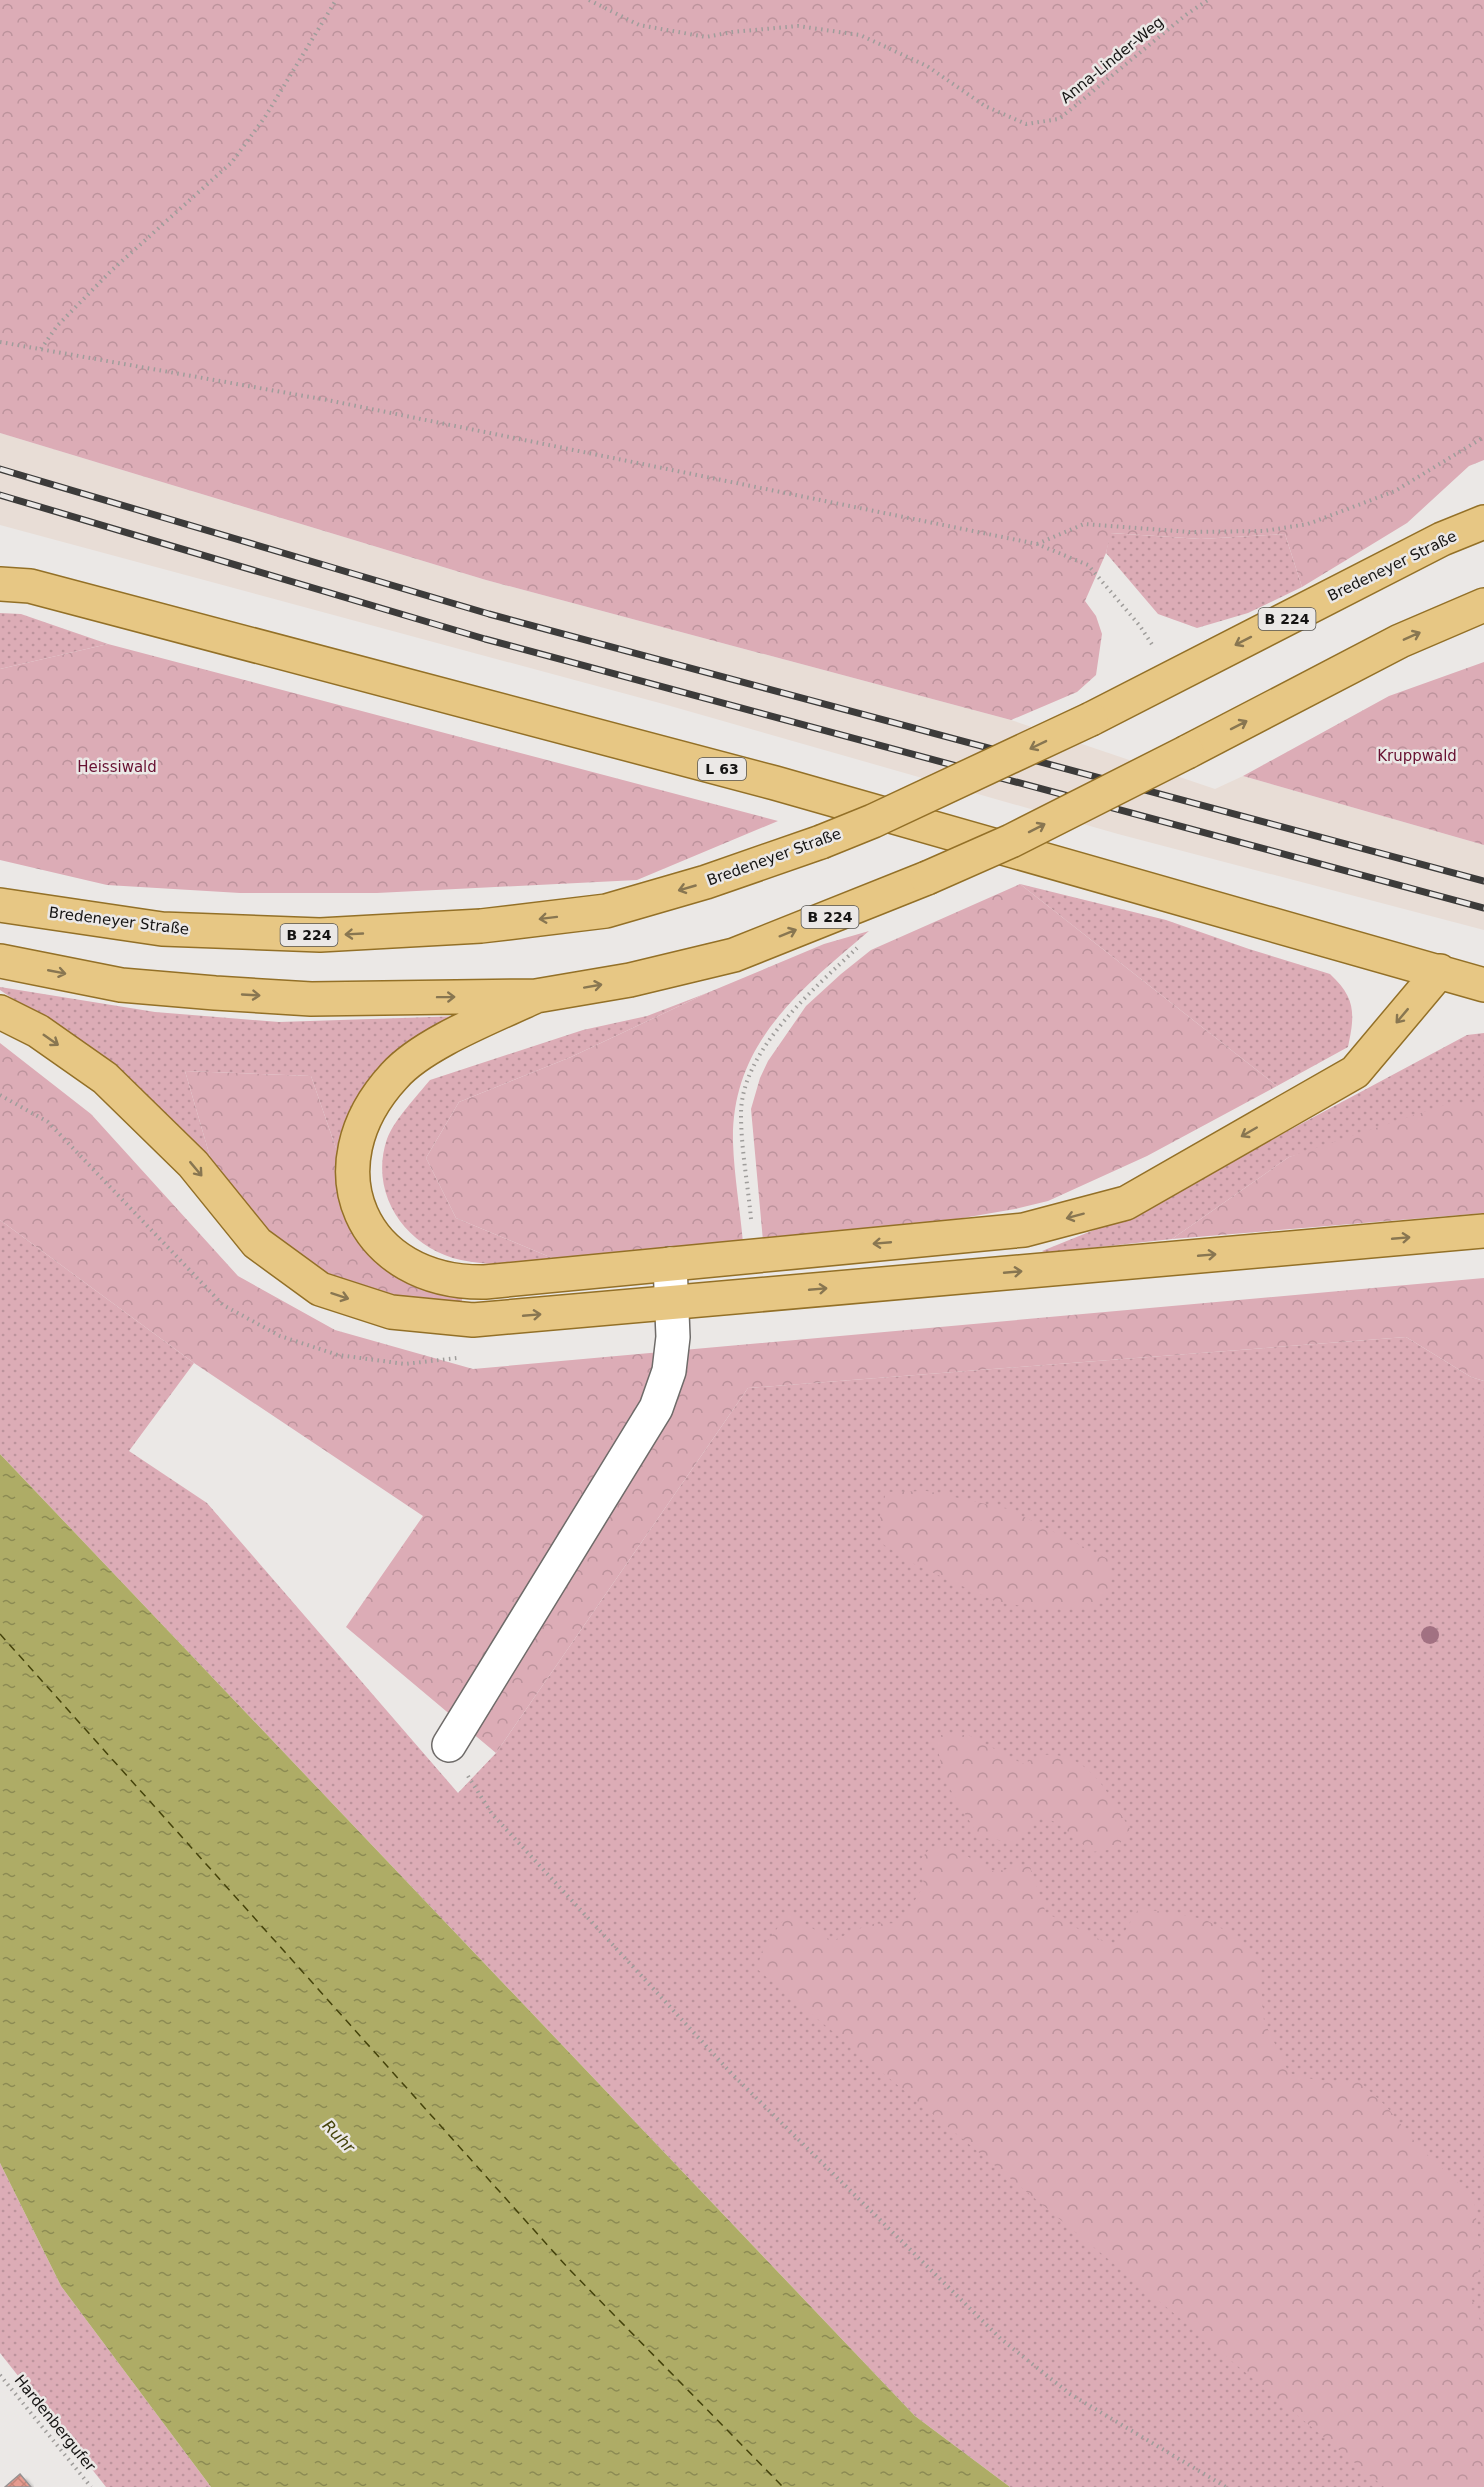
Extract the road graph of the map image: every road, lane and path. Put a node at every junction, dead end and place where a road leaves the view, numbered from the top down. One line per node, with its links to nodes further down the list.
1 (336, 0): 5 (path)
2 (589, 0): 3 (path, Anna-Linder-Weg)
3 (1208, 0)
4 (0, 342): 5 (path)
5 (41, 349): 8 (path)
6 (1484, 437): 8 (path)
7 (1484, 522): 11 (main road, Bredeneyer Straße / B 224, one-way to 11)
8 (1037, 544): 11 (path)
9 (0, 584): 15 (main road, L 63)
10 (1484, 605): 17 (main road, B 224, one-way to 10, bridge)
11 (1172, 677): 12 (main road, Bredeneyer Straße / B 224, one-way to 12, bridge)
12 (4, 904)
13 (860, 945): 19 (path)
14 (0, 961): 17 (main road, B 224, one-way to 17)
15 (1440, 971): 16 (main road, L 63); 21 (main road, one-way to 21)
16 (1484, 985)
17 (536, 996): 21 (main road)
18 (0, 1012): 22 (main road, one-way to 22)
19 (752, 1228)
20 (1484, 1231): 22 (main road, one-way to 20)
21 (670, 1264): 22 (lane)
22 (673, 1304): 23 (lane)
23 (449, 1745): 26 (path)
24 (0, 2374): 25 (path, Hardenbergufer)
25 (92, 2487)
26 (1226, 2487)

